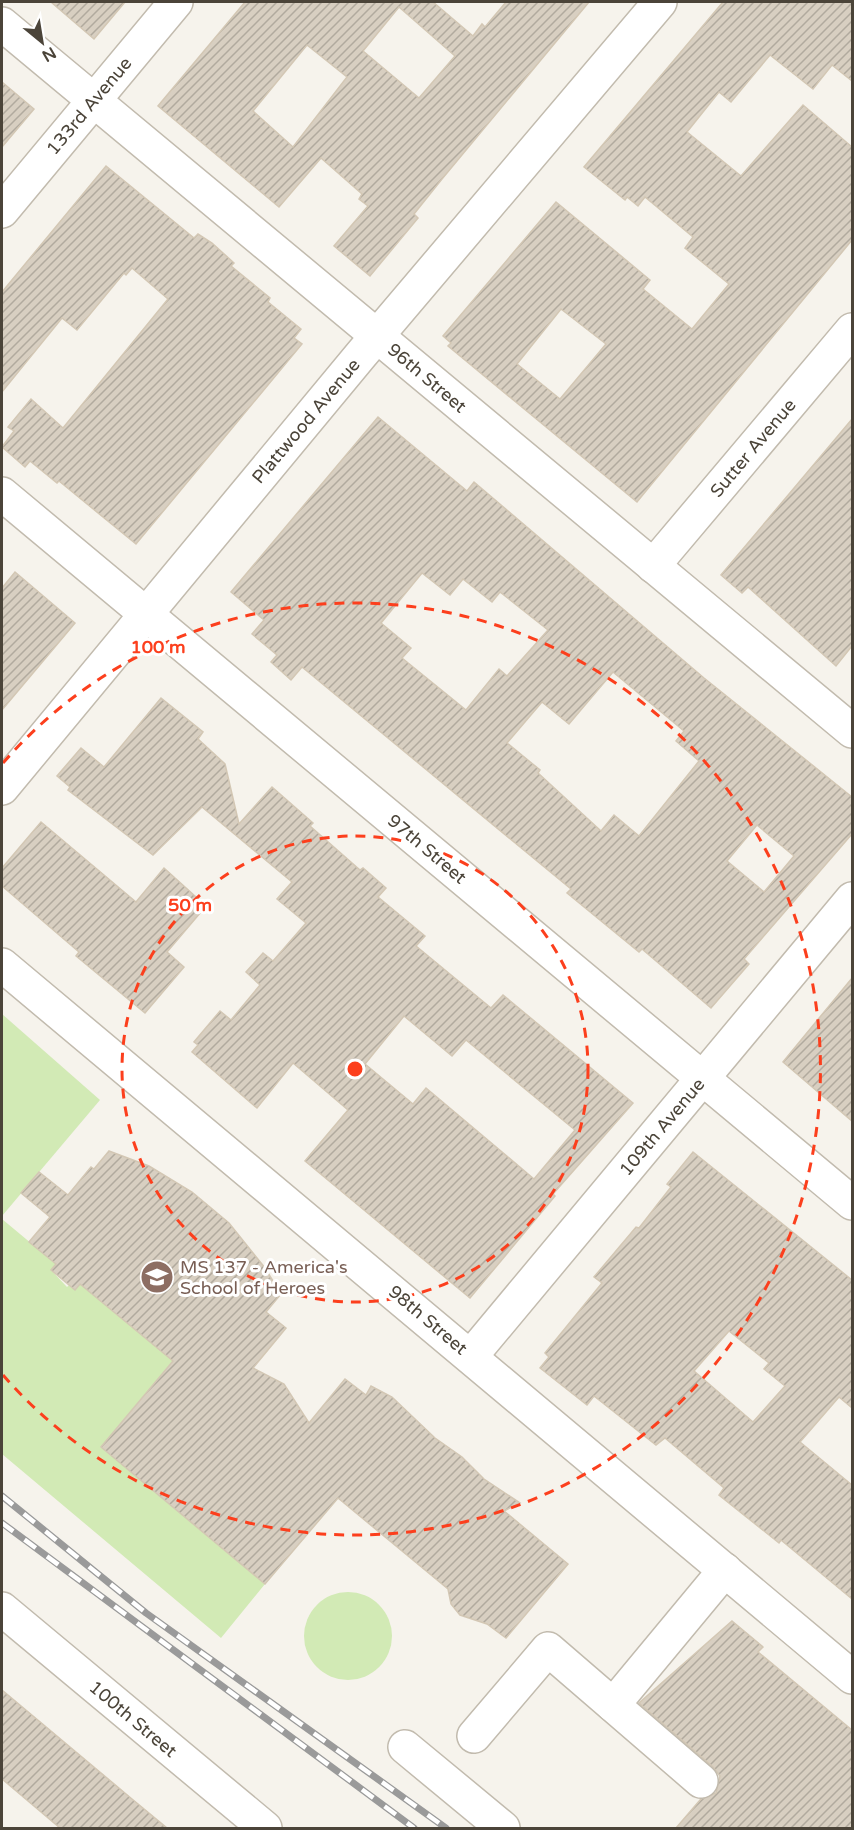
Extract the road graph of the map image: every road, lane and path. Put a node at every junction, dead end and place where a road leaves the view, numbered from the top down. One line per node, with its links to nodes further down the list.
1 (176, 2): 4 (street, 133rd Avenue)
2 (660, 2): 7 (street, Plattwood Avenue)
3 (2, 24): 4 (street, 96th Street)
4 (94, 100): 5 (street, 133rd Avenue); 7 (street, 96th Street)
5 (2, 211)
6 (852, 330): 9 (street, Sutter Avenue)
7 (377, 336): 9 (street, 96th Street); 10 (street, Plattwood Avenue)
8 (2, 494): 10 (street, 97th Street)
9 (653, 566): 11 (street, 96th Street)
10 (146, 614): 12 (street, Plattwood Avenue); 15 (street, 97th Street)
11 (852, 731)
12 (2, 788)
13 (852, 899): 15 (street, 109th Avenue)
14 (2, 965): 17 (street, 98th Street)
15 (702, 1079): 16 (street, 97th Street); 17 (street, 109th Avenue)
16 (852, 1203)
17 (471, 1356): 18 (street, 98th Street)
18 (725, 1570): 20 (street, 98th Street); 21 (street)
19 (2, 1609): 25 (street, 100th Street)
20 (852, 1677)
21 (613, 1705): 22 (street); 24 (street)
22 (474, 1736)
23 (405, 1747): 26 (street)
24 (700, 1781)
25 (265, 1828)
26 (503, 1828)

